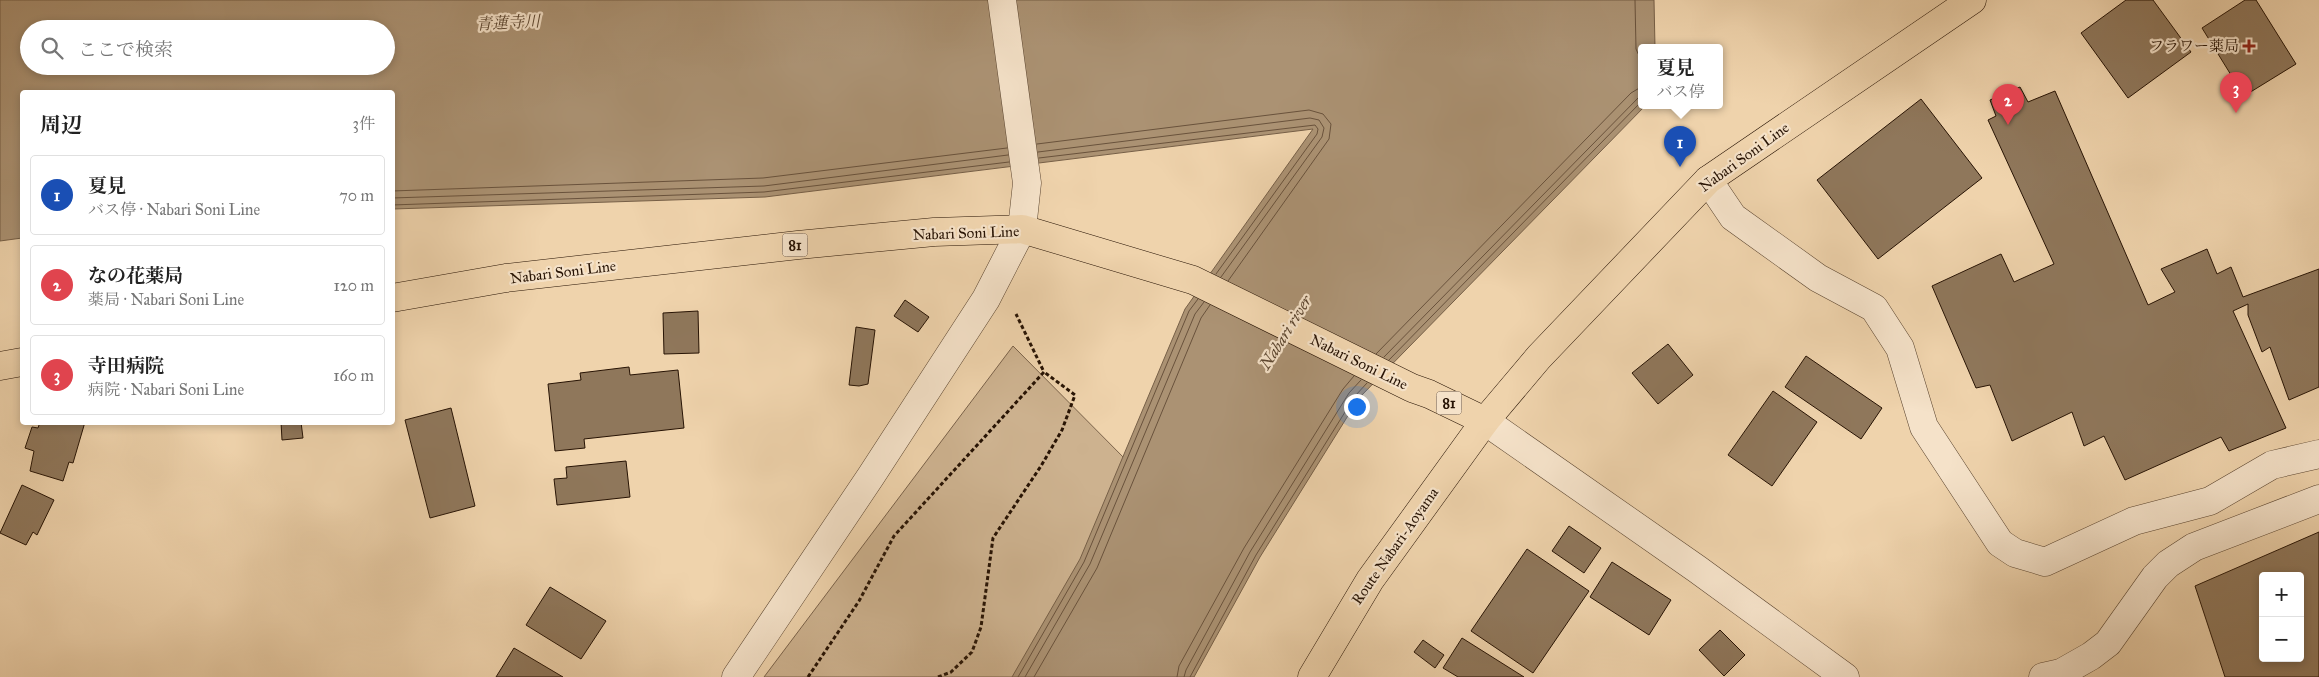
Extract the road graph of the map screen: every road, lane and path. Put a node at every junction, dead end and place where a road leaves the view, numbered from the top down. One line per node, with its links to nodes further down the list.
1 (1002, 0): 4 (street)
2 (1972, 0): 3 (main road, Nabari Soni Line)
3 (1708, 180): 10 (main road, Nabari Soni Line); 11 (street)
4 (1022, 229): 5 (main road, Nabari Soni Line / 81); 10 (main road, Nabari Soni Line / 81); 13 (street)
5 (395, 297)
6 (1016, 313): 9 (path)
7 (20, 362): 8 (main road)
8 (0, 366)
9 (1044, 372): 14 (path); 15 (path)
10 (1485, 421): 16 (main road, Route Nabari-Aoyama); 17 (street)
11 (2319, 454)
12 (2319, 499): 18 (street)
13 (736, 677)
14 (808, 677)
15 (938, 677)
16 (1312, 677)
17 (1845, 677)
18 (2043, 677)

